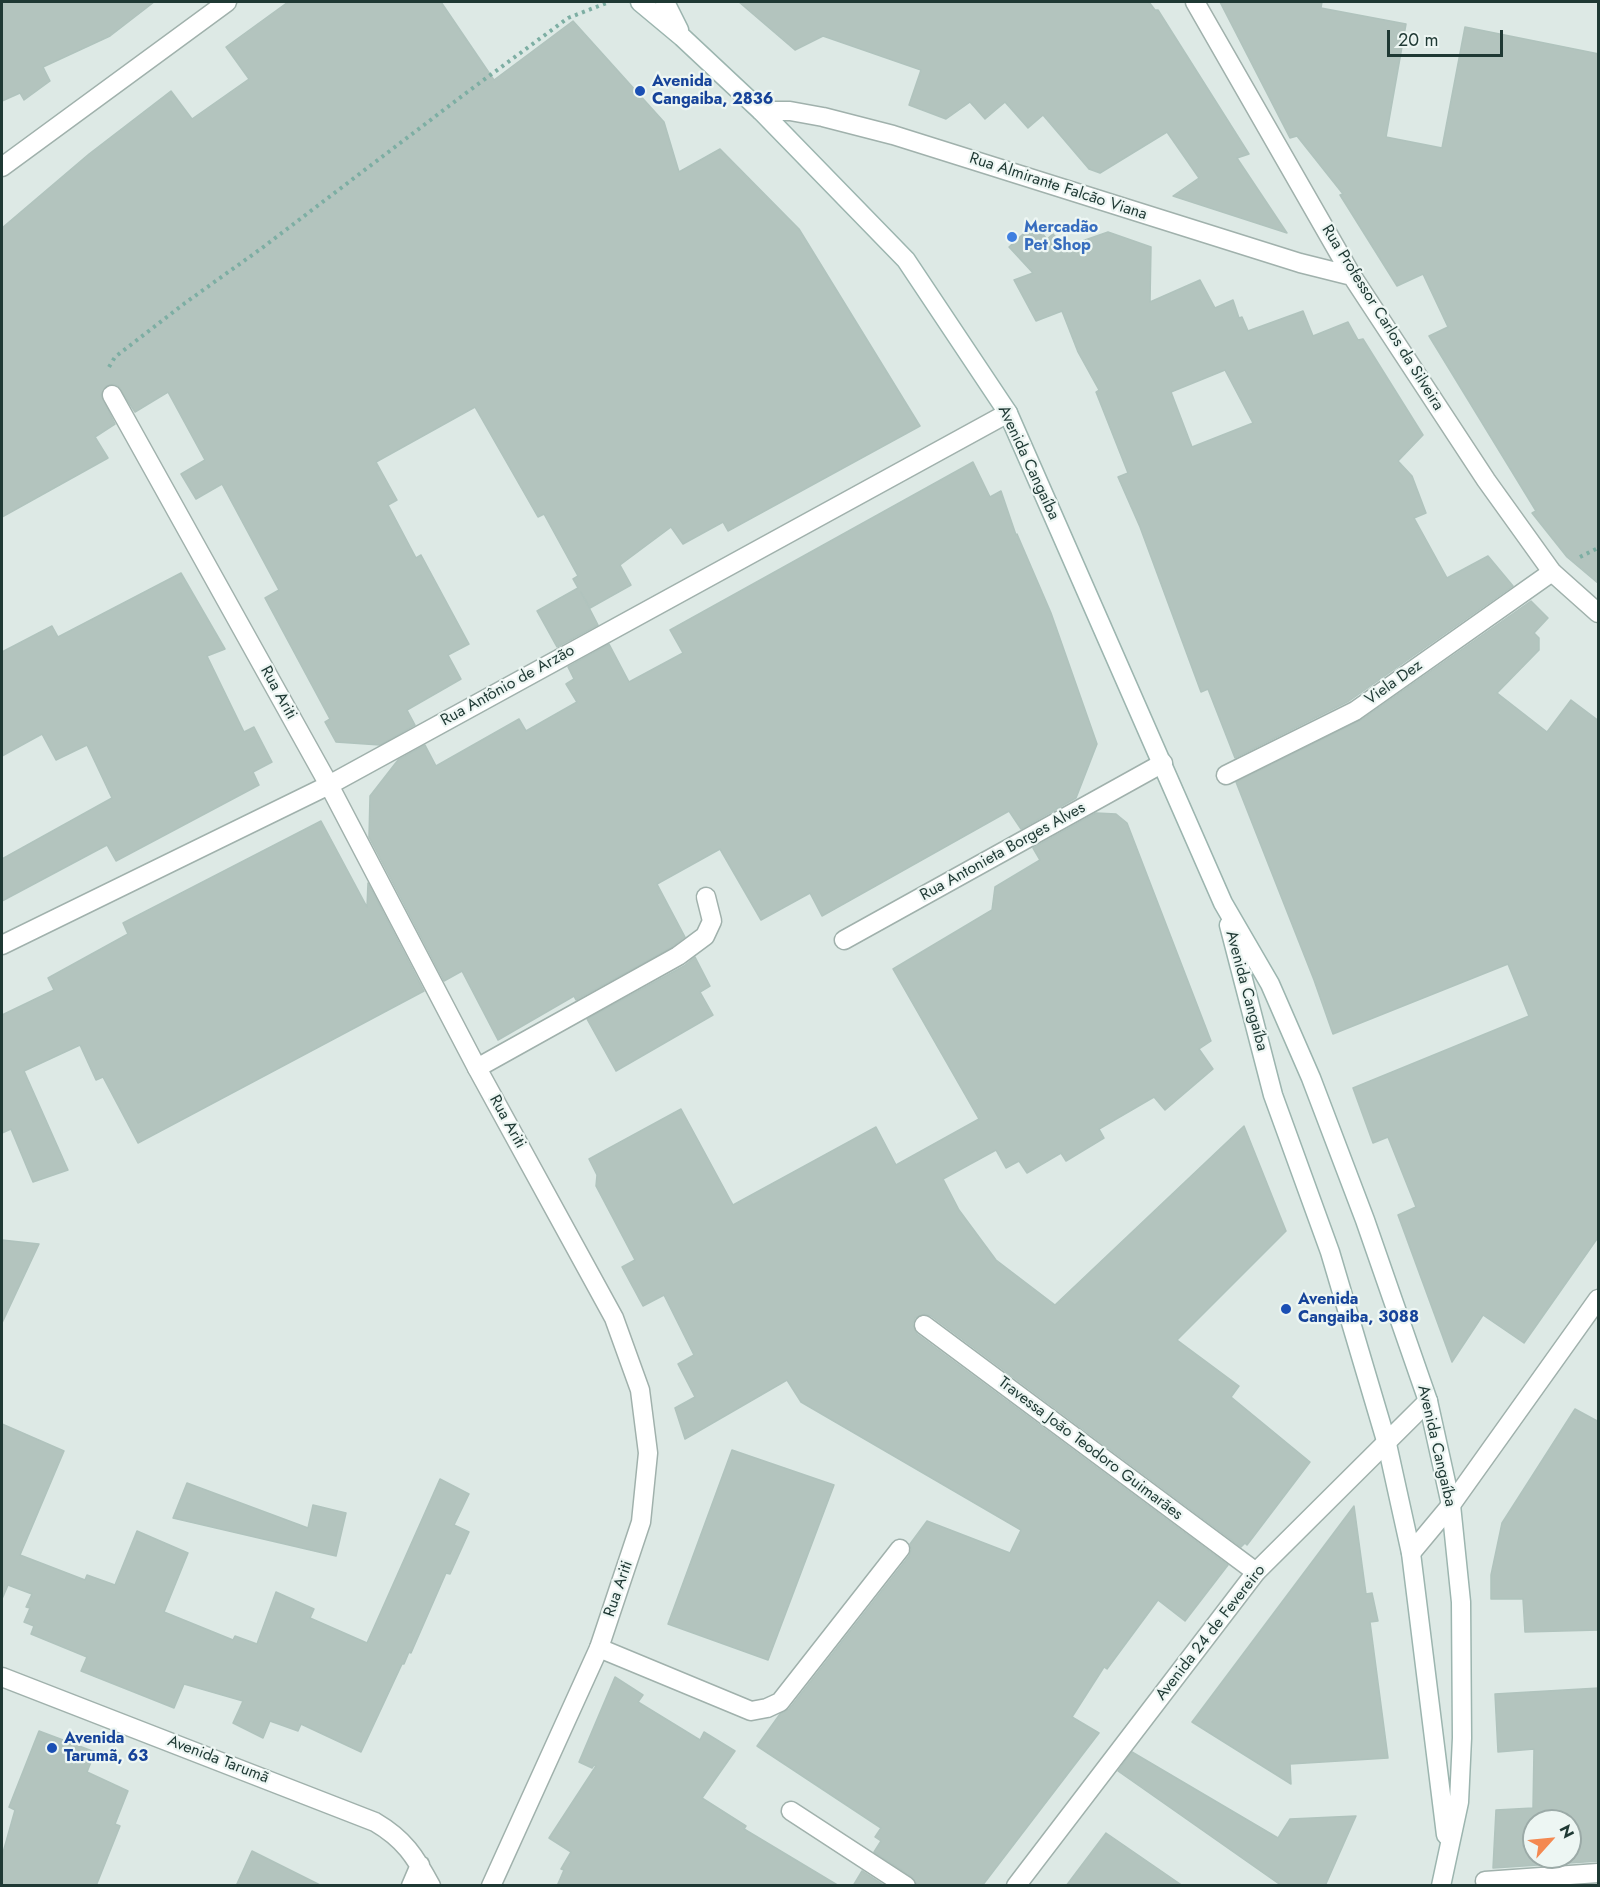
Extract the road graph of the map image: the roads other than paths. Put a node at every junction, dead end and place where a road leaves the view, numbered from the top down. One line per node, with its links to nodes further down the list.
1 (640, 2): 5 (street, Avenida Cangaíba)
2 (664, 2): 5 (street, Avenida Cangaíba)
3 (1195, 2): 8 (street, Rua Professor Carlos da Silveira)
4 (220, 4): 7 (street)
5 (682, 37): 6 (street, Avenida Cangaíba)
6 (761, 111): 8 (street, Rua Almirante Falcão Viana); 10 (street, Avenida Cangaíba)
7 (2, 167)
8 (1352, 276): 11 (street, Rua Professor Carlos da Silveira)
9 (112, 395): 15 (street, Rua Ariti)
10 (1008, 413): 13 (street, Avenida Cangaíba); 15 (street, Rua Antônio de Arzão)
11 (1552, 572): 12 (street, Rua Professor Carlos da Silveira); 14 (street, Viela Dez)
12 (1599, 613)
13 (1163, 763): 17 (street, Avenida Cangaíba); 18 (street, Rua Antonieta Borges Alves)
14 (1226, 776)
15 (329, 785): 19 (street, Rua Antônio de Arzão); 20 (street, Rua Ariti)
16 (706, 897): 20 (street)
17 (1223, 903): 23 (street, Avenida Cangaíba); 24 (street, Avenida Cangaíba)
18 (844, 940)
19 (2, 945)
20 (477, 1068): 29 (street, Rua Ariti)
21 (1599, 1299): 25 (street)
22 (924, 1325): 28 (street, Travessa João Teodoro Guimarães)
23 (1428, 1401): 24 (street, Avenida 24 de Fevereiro); 25 (street, Avenida Cangaíba)
24 (1387, 1444): 27 (street, Avenida Cangaíba); 28 (street, Avenida 24 de Fevereiro)
25 (1451, 1505): 27 (street); 32 (street, Avenida Cangaíba)
26 (900, 1549): 29 (street)
27 (1411, 1553): 32 (street, Avenida Cangaíba)
28 (1256, 1572): 40 (street, Avenida 24 de Fevereiro)
29 (598, 1648): 38 (street, Rua Ariti)
30 (2, 1677): 33 (street, Avenida Tarumã)
31 (791, 1811): 39 (street)
32 (1448, 1848): 41 (street, Avenida Cangaíba)
33 (420, 1865): 36 (street); 37 (street, Avenida Tarumã)
34 (1599, 1873): 35 (street)
35 (1485, 1881)
36 (411, 1886)
37 (431, 1886)
38 (491, 1886)
39 (906, 1886)
40 (1016, 1886)
41 (1441, 1886)

